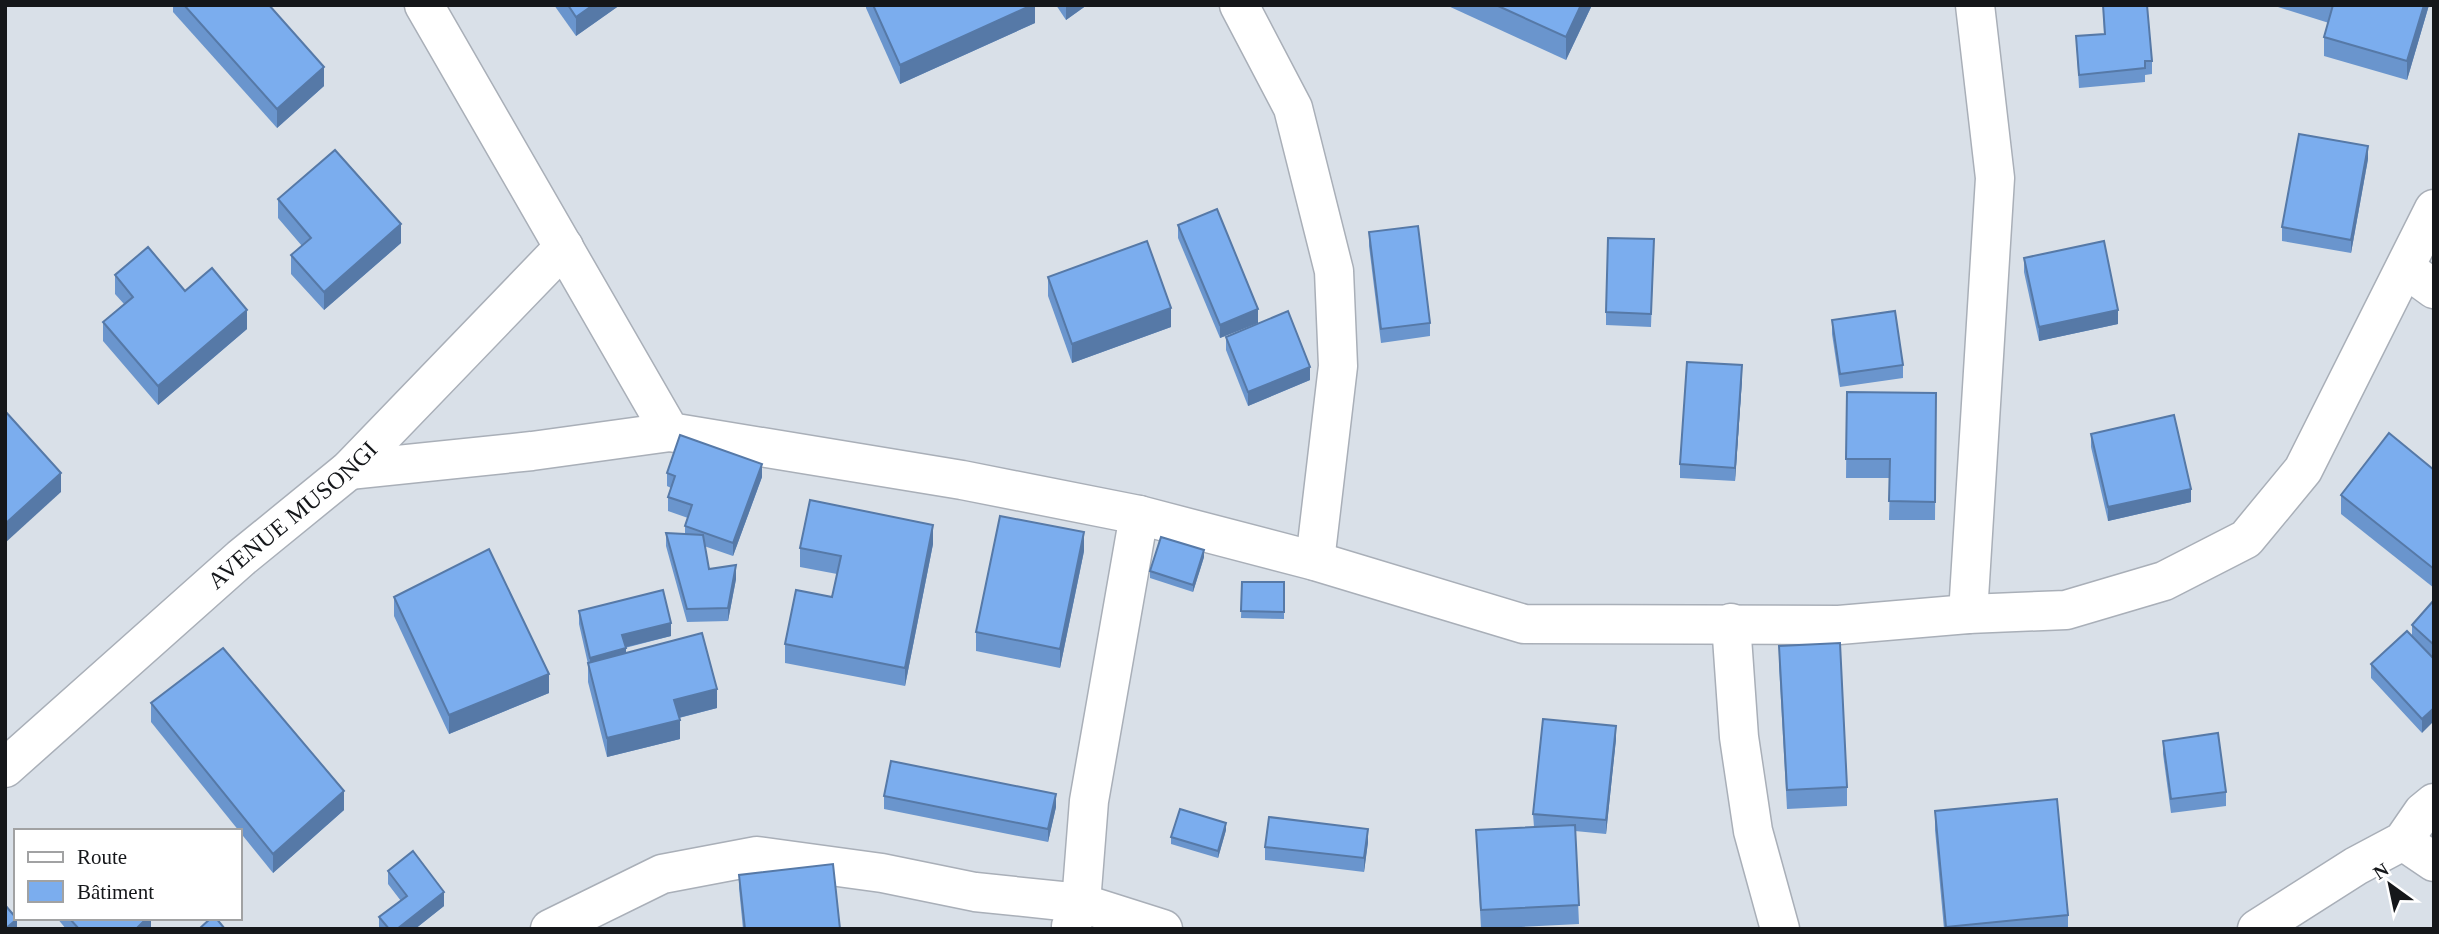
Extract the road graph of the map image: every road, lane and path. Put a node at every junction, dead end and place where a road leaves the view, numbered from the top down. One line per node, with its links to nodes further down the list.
1 (424, 5): 5 (street)
2 (1239, 5): 10 (street)
3 (1975, 5): 11 (street)
4 (2434, 209): 6 (street)
5 (564, 247): 7 (street); 8 (street, AVENUE MUSONGI)
6 (2420, 278): 11 (street)
7 (670, 432): 8 (street); 9 (street)
8 (349, 470): 13 (street, AVENUE MUSONGI)
9 (1139, 515): 10 (street); 17 (street)
10 (1315, 561): 12 (street)
11 (1968, 614): 12 (street)
12 (1731, 623): 20 (street)
13 (5, 768)
14 (2434, 803): 15 (street)
15 (2403, 841): 16 (street); 21 (street)
16 (2434, 862)
17 (1075, 916): 18 (street); 19 (street)
18 (550, 929)
19 (1163, 929)
20 (1780, 929)
21 (2257, 929)

